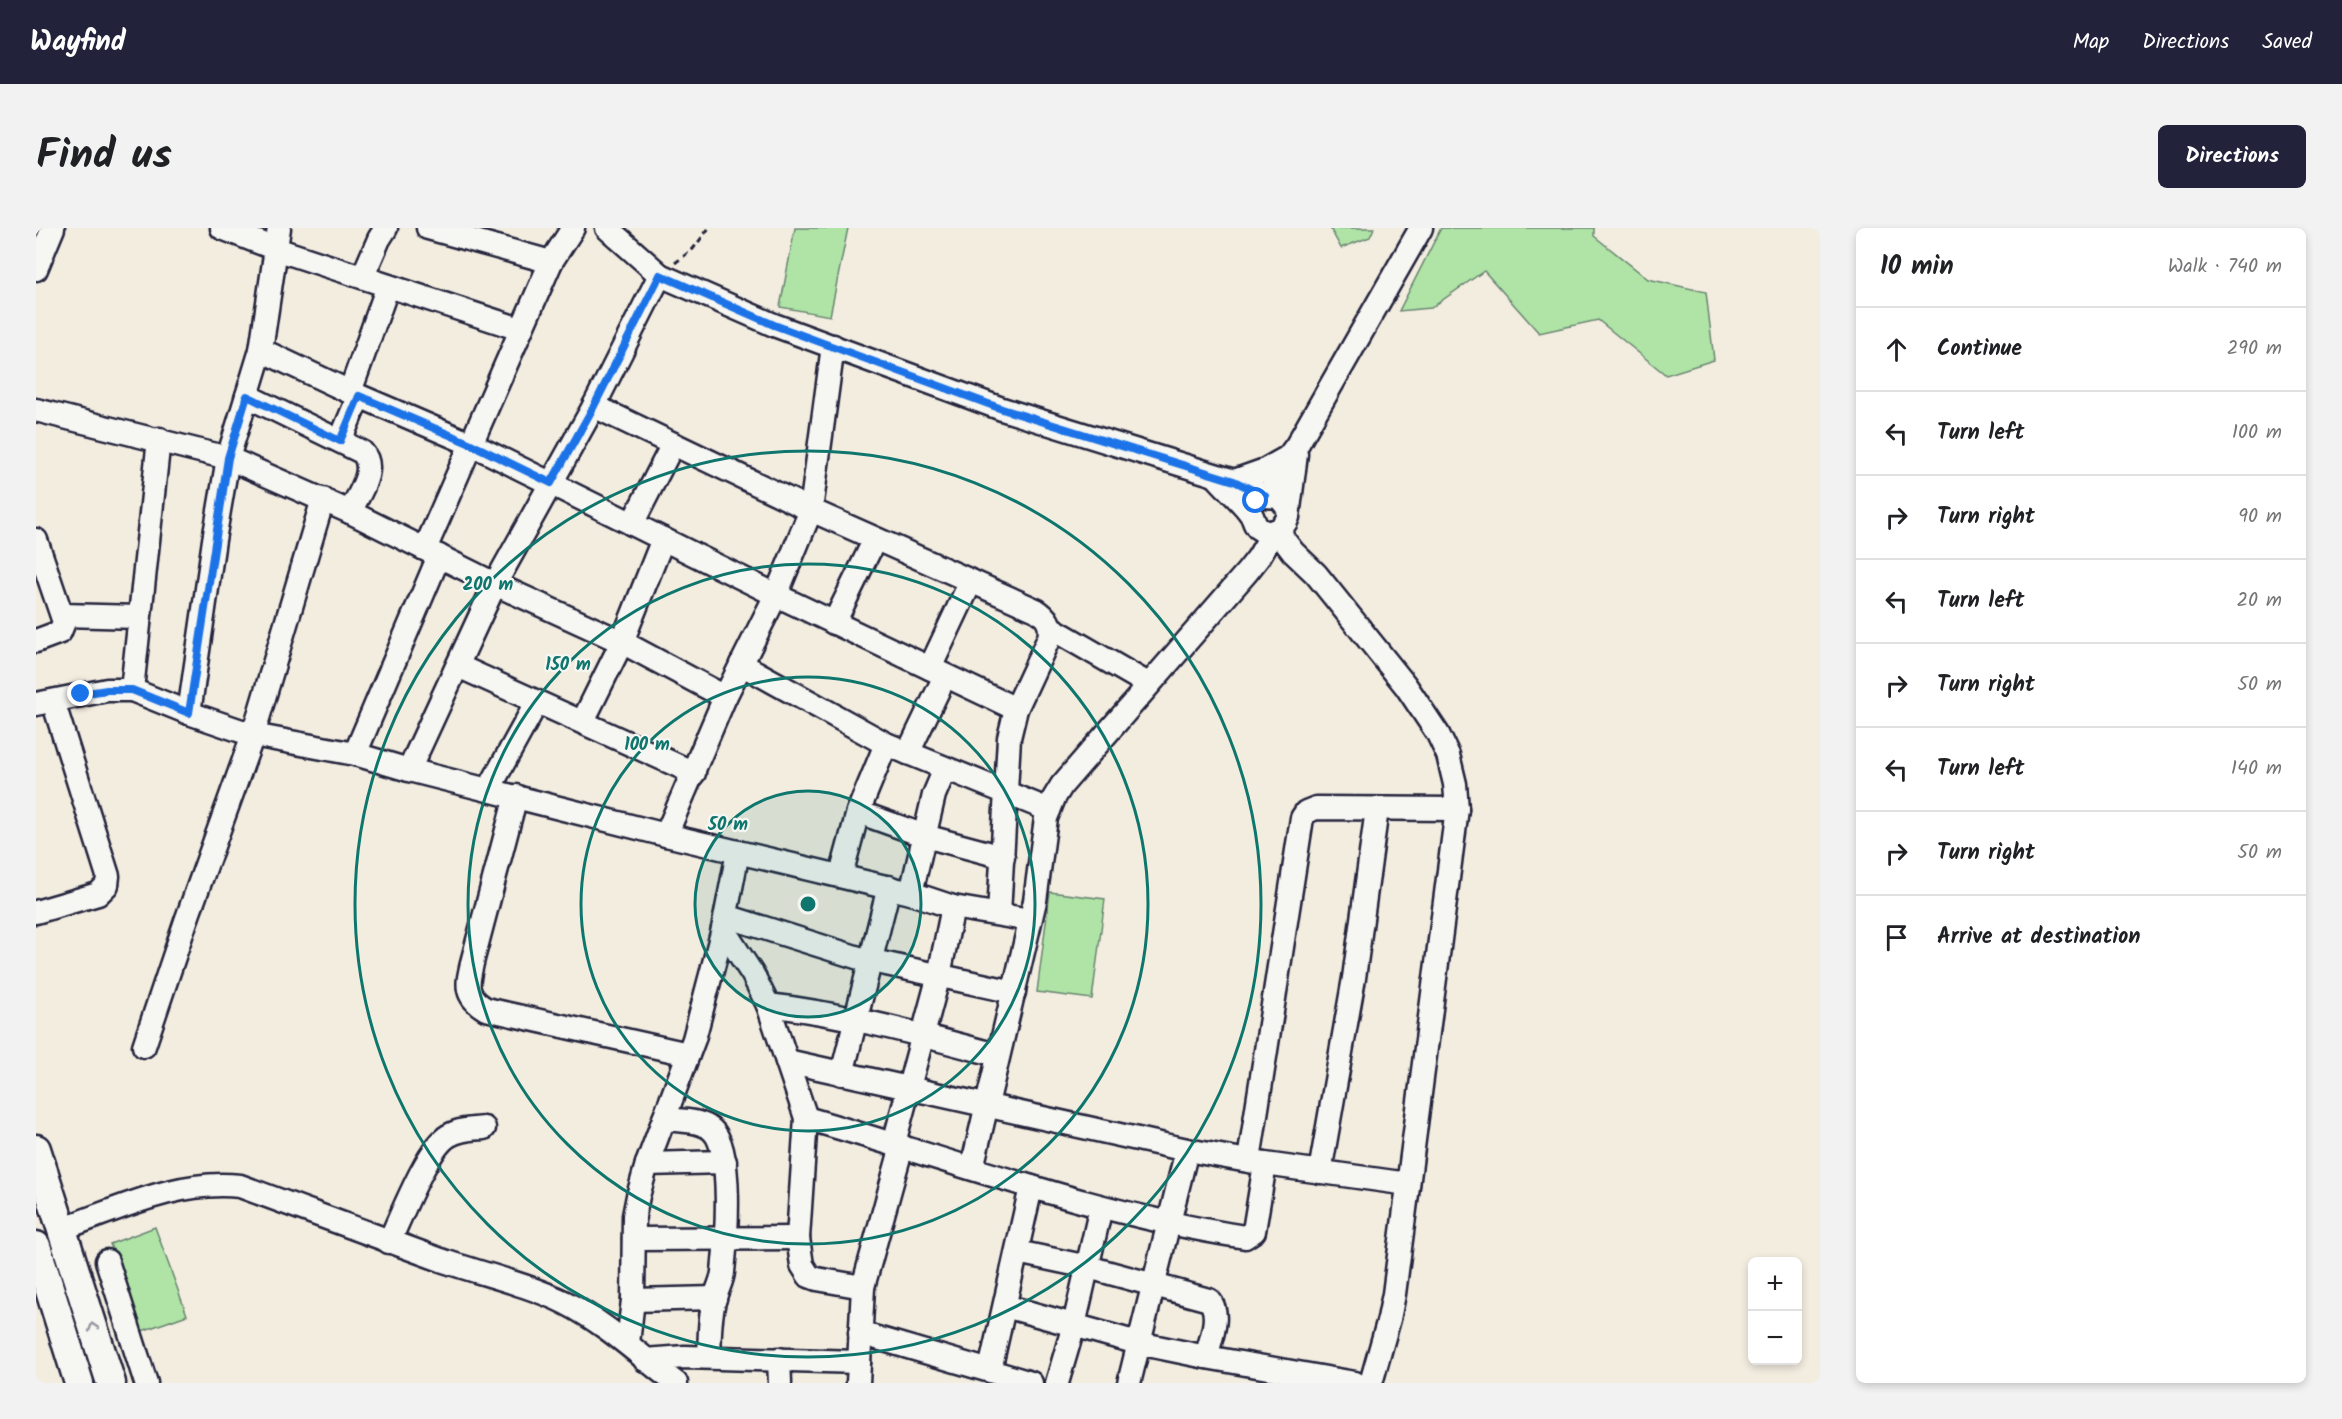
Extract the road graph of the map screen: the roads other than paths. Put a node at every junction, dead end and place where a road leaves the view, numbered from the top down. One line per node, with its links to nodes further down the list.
1 (53, 228): 12 (street)
2 (222, 228): 9 (street)
3 (386, 228): 14 (street)
4 (428, 228): 11 (street)
5 (573, 228): 11 (street)
6 (607, 228): 10 (street)
7 (628, 228): 10 (street)
8 (1421, 228): 27 (street)
9 (278, 239): 14 (street); 18 (street)
10 (637, 253): 13 (street)
11 (551, 262): 16 (street)
12 (36, 269)
13 (660, 275): 17 (street); 21 (street)
14 (363, 276): 15 (street)
15 (388, 286): 16 (street); 19 (street)
16 (520, 329): 25 (street)
17 (833, 346): 29 (street); 33 (street)
18 (261, 350): 19 (street); 20 (street)
19 (355, 394): 24 (street); 25 (street)
20 (247, 396): 24 (street); 28 (street)
21 (594, 406): 26 (street); 30 (street)
22 (36, 410): 23 (street)
23 (159, 439): 28 (street); 45 (street)
24 (340, 441): 34 (street)
25 (471, 444): 30 (street); 40 (street)
26 (672, 444): 33 (street); 36 (street)
27 (1293, 451): 29 (street); 31 (street); 35 (street)
28 (228, 458): 32 (street); 59 (street)
29 (1224, 477): 31 (street); 35 (street)
30 (551, 483): 36 (street); 42 (street)
31 (1267, 495): 35 (street)
32 (322, 499): 34 (street); 61 (street)
33 (811, 510): 38 (street); 43 (street)
34 (350, 512): 40 (street)
35 (1272, 521): 53 (street); 72 (street)
36 (632, 524): 37 (street)
37 (663, 539): 43 (street); 49 (street)
38 (875, 539): 41 (street); 46 (street)
39 (36, 540): 44 (street)
40 (432, 553): 42 (street); 64 (street)
41 (971, 581): 47 (street); 52 (street)
42 (495, 584): 49 (street); 51 (street)
43 (776, 595): 46 (street); 50 (street)
44 (62, 615): 45 (street); 48 (street)
45 (139, 617): 54 (street)
46 (834, 623): 52 (street)
47 (1051, 628): 53 (street); 58 (street)
48 (36, 641)
49 (621, 642): 55 (street); 60 (street)
50 (741, 664): 55 (street); 62 (street)
51 (458, 666): 57 (street); 66 (street)
52 (938, 672): 58 (street); 63 (street)
53 (1148, 684): 73 (street)
54 (132, 690): 56 (street); 59 (street)
55 (725, 697): 67 (street)
56 (44, 702): 83 (street)
57 (537, 702): 60 (street); 68 (street)
58 (1016, 710): 69 (street)
59 (189, 713): 61 (street)
60 (583, 721): 67 (street)
61 (253, 735): 64 (street); 93 (street)
62 (886, 744): 63 (street); 74 (street)
63 (908, 753): 65 (street)
64 (354, 754): 66 (street)
65 (945, 769): 69 (street); 76 (street)
66 (409, 770): 68 (street)
67 (694, 773): 75 (street)
68 (489, 789): 70 (street)
69 (1006, 793): 73 (street); 78 (street)
70 (516, 796): 75 (street); 94 (street)
71 (1377, 809): 72 (street); 107 (street); 110 (street)
72 (1457, 809): 111 (street)
73 (1049, 810): 85 (street)
74 (858, 812): 76 (street); 79 (street)
75 (666, 834): 77 (street)
76 (925, 836): 78 (street); 81 (street)
77 (738, 852): 79 (street); 86 (street)
78 (1003, 857): 84 (street)
79 (841, 875): 80 (street)
80 (888, 887): 81 (street); 87 (street)
81 (911, 892): 82 (street)
82 (953, 907): 84 (street); 88 (street)
83 (36, 912)
84 (999, 914): 85 (street)
85 (1030, 920): 89 (street)
86 (725, 922): 87 (street); 90 (street); 94 (street)
87 (872, 961): 88 (street); 91 (street)
88 (939, 975): 89 (street); 92 (street)
89 (1014, 993): 95 (street)
90 (768, 1005): 91 (street); 96 (street)
91 (857, 1019): 92 (street); 97 (street)
92 (922, 1035): 95 (street); 98 (street)
93 (144, 1046)
94 (688, 1054): 101 (street)
95 (998, 1055): 99 (street)
96 (787, 1061): 97 (street); 100 (street)
97 (842, 1074): 98 (street)
98 (909, 1090): 99 (street); 103 (street)
99 (986, 1107): 105 (street); 109 (street)
100 (806, 1118): 103 (street); 117 (street)
101 (664, 1119): 106 (street); 108 (street)
102 (484, 1128): 119 (street)
103 (898, 1144): 109 (street); 125 (street)
104 (36, 1149): 115 (main road)
105 (1187, 1150): 107 (street); 114 (street)
106 (725, 1162): 108 (street); 116 (street)
107 (1257, 1162): 110 (street); 114 (street)
108 (647, 1164): 118 (street)
109 (972, 1168): 112 (street)
110 (1320, 1172): 111 (street)
111 (1408, 1184): 148 (street)
112 (1031, 1187): 113 (street); 121 (street)
113 (1101, 1207): 114 (street); 123 (street)
114 (1168, 1223): 124 (street)
115 (61, 1229): 119 (street); 140 (main road, one-way to 115)
116 (726, 1237): 117 (street); 118 (street); 126 (street)
117 (798, 1238): 125 (street)
118 (634, 1239): 127 (street)
119 (389, 1242): 131 (street)
120 (36, 1246): 139 (main road)
121 (1017, 1252): 123 (street); 128 (street)
122 (107, 1261): 141 (street)
123 (1088, 1267): 124 (street); 129 (street)
124 (1154, 1283): 132 (street); 134 (street)
125 (863, 1287): 130 (street)
126 (715, 1298): 127 (street); 133 (street)
127 (633, 1300): 131 (street)
128 (1005, 1306): 129 (street); 137 (street)
129 (1074, 1325): 132 (street); 145 (street)
130 (860, 1333): 137 (street); 138 (street)
131 (628, 1343): 136 (street)
132 (1138, 1343): 134 (street); 146 (street)
133 (709, 1357): 135 (street); 136 (street)
134 (1206, 1357): 147 (street)
135 (779, 1359): 138 (street); 143 (street)
136 (645, 1360): 142 (street)
137 (990, 1370): 144 (street)
138 (858, 1372)
139 (79, 1383)
140 (111, 1383)
141 (146, 1383)
142 (676, 1383)
143 (780, 1383)
144 (1031, 1383)
145 (1057, 1383)
146 (1129, 1383)
147 (1355, 1383)
148 (1371, 1383)

